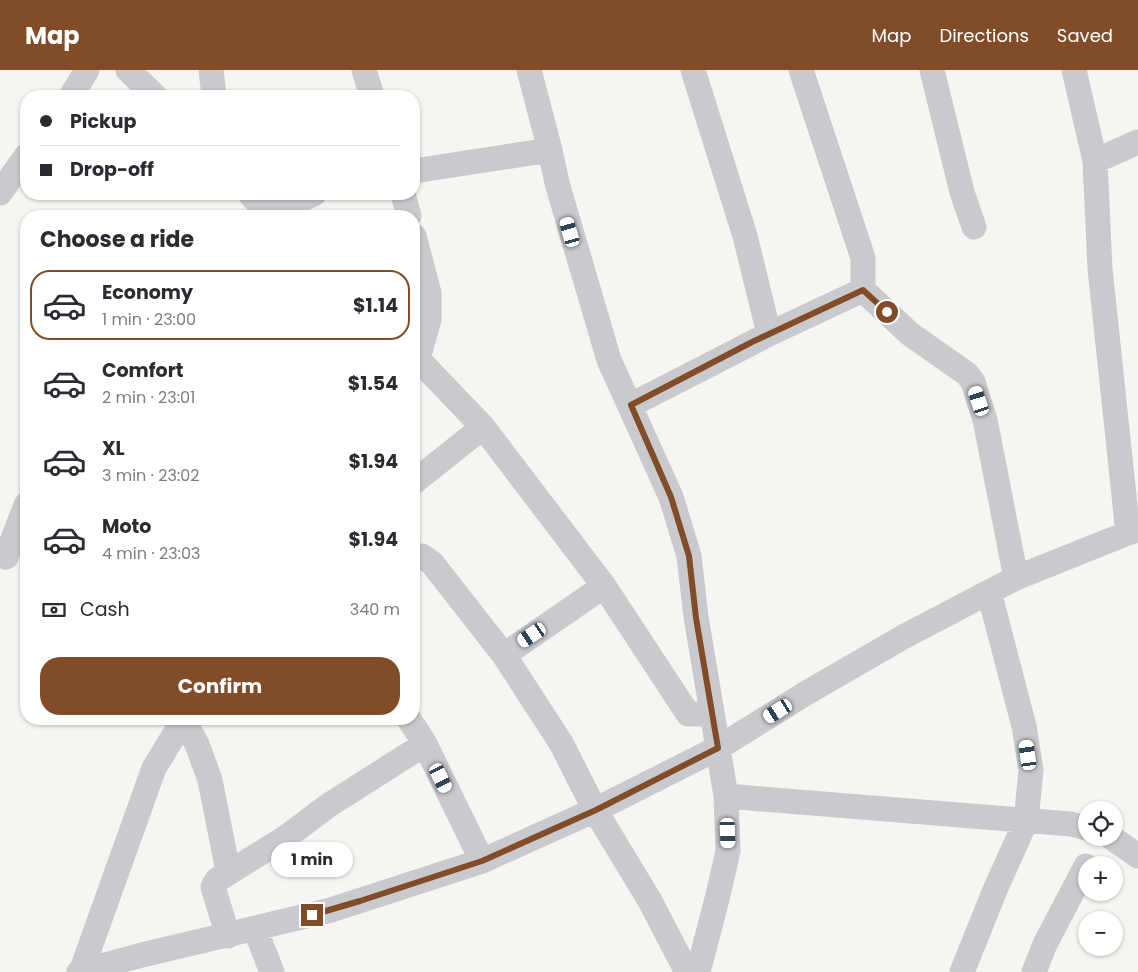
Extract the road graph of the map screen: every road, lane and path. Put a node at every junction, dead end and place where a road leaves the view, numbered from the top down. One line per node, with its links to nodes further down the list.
1 (87, 70): 10 (street)
2 (128, 70): 11 (street)
3 (210, 70): 12 (street)
4 (364, 70): 13 (street)
5 (529, 70): 15 (street)
6 (693, 70): 27 (street)
7 (800, 70): 26 (street)
8 (932, 70): 24 (street)
9 (1074, 70): 16 (street)
10 (75, 90)
11 (149, 90)
12 (213, 90)
13 (370, 90)
14 (1138, 142): 16 (street)
15 (550, 150): 18 (street); 30 (street)
16 (1095, 162): 34 (street)
17 (20, 165): 19 (street)
18 (420, 170)
19 (0, 193)
20 (255, 200): 22 (street)
21 (301, 200): 23 (street)
22 (263, 210)
23 (281, 210)
24 (974, 226)
25 (420, 259): 28 (street)
26 (863, 290): 27 (street); 37 (street)
27 (769, 334): 30 (street)
28 (420, 345)
29 (420, 360): 31 (street)
30 (631, 405): 41 (street)
31 (483, 428): 32 (street); 38 (street)
32 (420, 477)
33 (20, 525): 35 (street)
34 (1133, 531): 37 (street)
35 (11, 555)
36 (420, 556): 40 (street)
37 (1016, 578): 39 (street)
38 (604, 586): 40 (street); 41 (street)
39 (989, 592): 46 (street); 49 (street)
40 (504, 655): 48 (street)
41 (712, 714): 46 (street)
42 (179, 725): 56 (street)
43 (186, 725): 52 (street)
44 (413, 725): 45 (street)
45 (425, 744): 51 (street); 52 (street)
46 (718, 748): 47 (street); 48 (street)
47 (726, 796): 49 (street); 59 (street)
48 (596, 810): 51 (street); 58 (street)
49 (1026, 821): 50 (street); 60 (street)
50 (1078, 826)
51 (482, 861): 54 (street)
52 (228, 871): 55 (street)
53 (1078, 881): 61 (street)
54 (255, 929): 55 (street); 57 (street)
55 (228, 936): 56 (street)
56 (80, 972)
57 (272, 972)
58 (687, 972)
59 (698, 972)
60 (962, 972)
61 (1034, 972)

